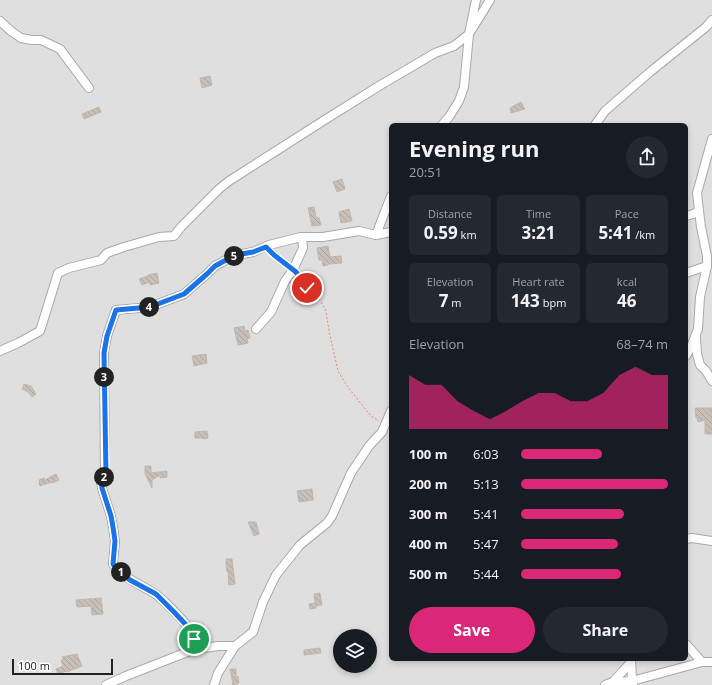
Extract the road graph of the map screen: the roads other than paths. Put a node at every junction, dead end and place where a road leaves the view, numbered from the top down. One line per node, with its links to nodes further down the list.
1 (476, 0): 5 (street)
2 (490, 0): 5 (street)
3 (712, 20): 8 (street)
4 (0, 21): 6 (street)
5 (468, 34): 7 (street); 20 (street)
6 (89, 88)
7 (444, 123)
8 (596, 123)
9 (712, 139): 11 (street)
10 (389, 201): 14 (street)
11 (699, 211): 12 (street); 16 (street)
12 (688, 215)
13 (389, 232): 14 (street)
14 (376, 235): 15 (street)
15 (302, 237): 18 (street); 28 (street)
16 (707, 266): 17 (street); 19 (street)
17 (688, 272)
18 (256, 329)
19 (696, 335): 21 (street); 22 (street)
20 (0, 351)
21 (688, 352)
22 (712, 381)
23 (389, 416): 26 (street)
24 (688, 539): 25 (street)
25 (712, 541)
26 (235, 646): 28 (street); 35 (street)
27 (688, 646): 30 (street)
28 (195, 649): 34 (street)
29 (631, 661): 32 (street); 33 (street)
30 (702, 662): 31 (street); 33 (street)
31 (712, 662)
32 (613, 682): 33 (street); 36 (street)
33 (632, 683)
34 (106, 685)
35 (214, 685)
36 (605, 685)

